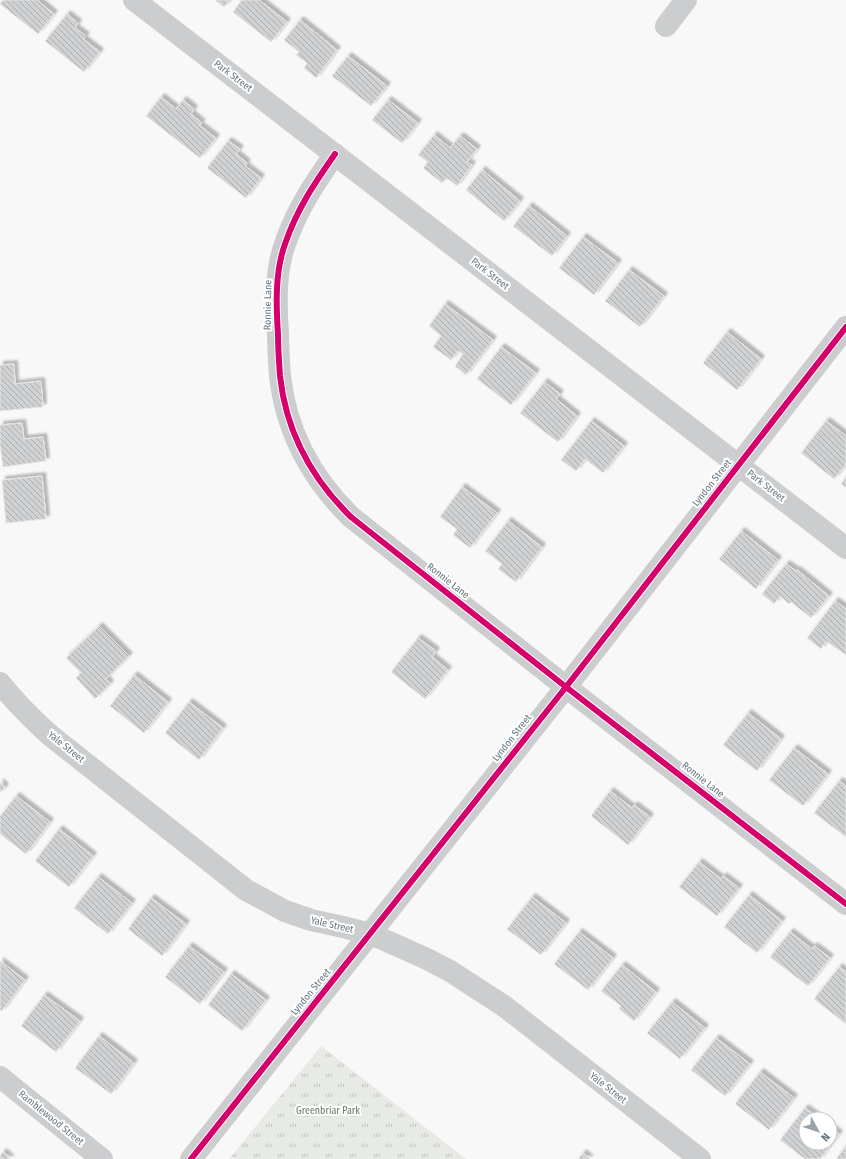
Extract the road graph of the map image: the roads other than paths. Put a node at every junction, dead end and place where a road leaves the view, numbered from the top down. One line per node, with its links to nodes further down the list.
1 (134, 0): 4 (street, Park Street)
2 (686, 0): 3 (street)
3 (666, 26)
4 (335, 154): 6 (street, Park Street); 9 (street, Ronnie Lane)
5 (846, 327): 6 (street, Lyndon Street)
6 (739, 465): 7 (street, Park Street); 9 (street, Lyndon Street)
7 (846, 548)
8 (0, 683): 11 (street, Yale Street)
9 (566, 687): 10 (street, Ronnie Lane); 11 (street, Lyndon Street)
10 (846, 904)
11 (371, 934): 14 (street, Lyndon Street); 15 (street, Yale Street)
12 (0, 1077): 13 (street, Ramblewood Street)
13 (102, 1159)
14 (191, 1159)
15 (700, 1159)

